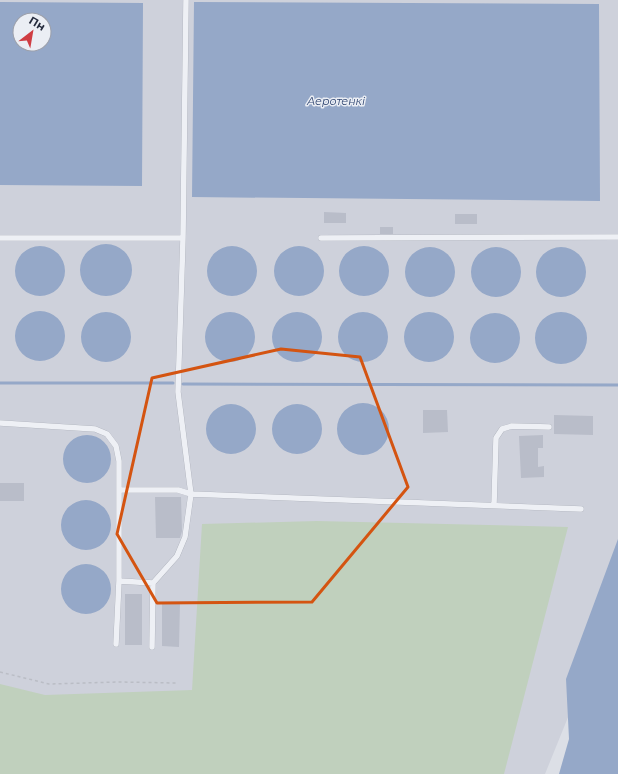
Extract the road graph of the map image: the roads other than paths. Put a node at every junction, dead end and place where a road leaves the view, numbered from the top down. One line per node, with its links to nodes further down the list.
1 (186, 0): 3 (lane)
2 (0, 238): 3 (lane)
3 (184, 238): 9 (lane)
4 (321, 238): 5 (lane)
5 (618, 238)
6 (0, 423): 8 (lane)
7 (549, 427): 10 (lane)
8 (119, 490): 9 (lane); 12 (lane)
9 (190, 494): 10 (lane); 13 (lane)
10 (494, 505): 11 (lane)
11 (581, 509)
12 (119, 581): 13 (lane); 14 (lane)
13 (154, 583): 15 (lane)
14 (116, 644)
15 (152, 647)

